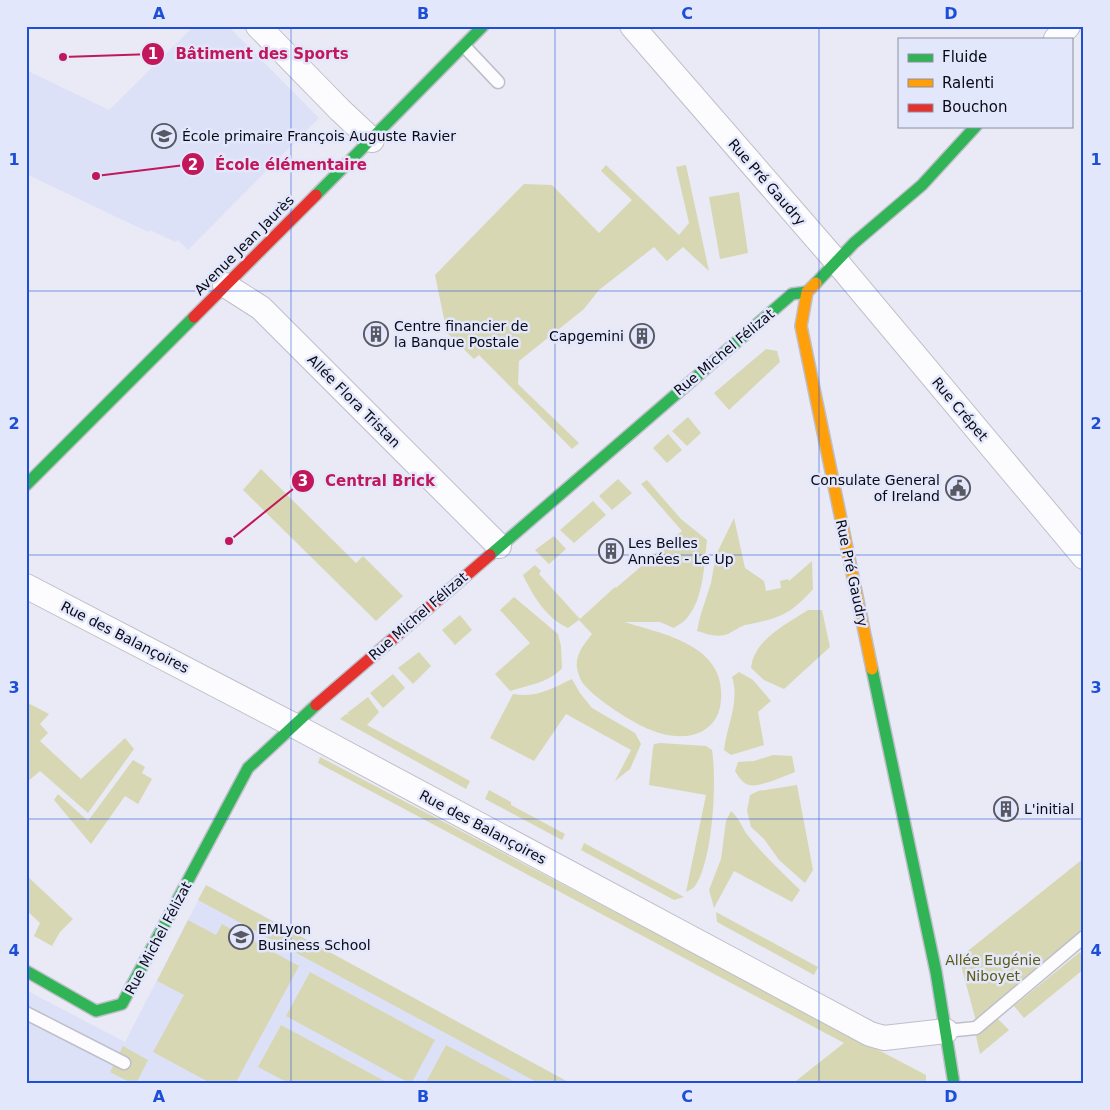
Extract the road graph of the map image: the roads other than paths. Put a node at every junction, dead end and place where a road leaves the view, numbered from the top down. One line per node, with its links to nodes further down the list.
1 (258, 26): 9 (street)
2 (482, 26): 6 (street, Avenue Jean Jaurès)
3 (632, 26): 10 (street, Rue Pré Gaudry)
4 (1068, 26): 5 (street)
5 (1057, 38)
6 (464, 46): 7 (lane); 9 (street, Avenue Jean Jaurès)
7 (498, 82)
8 (974, 128): 10 (street)
9 (372, 140): 11 (street, Avenue Jean Jaurès)
10 (836, 261): 12 (street); 15 (street, Rue Crépet)
11 (224, 285): 13 (street, Avenue Jean Jaurès); 14 (street, Allée Flora Tristan)
12 (807, 292): 14 (street, Rue Michel Félizat); 21 (street, Rue Pré Gaudry)
13 (26, 485)
14 (499, 546): 17 (street, Rue Michel Félizat)
15 (1084, 557)
16 (26, 586): 17 (street, Rue des Balançoires)
17 (295, 726): 19 (street, Rue Michel Félizat); 21 (street, Rue des Balançoires)
18 (1084, 937): 21 (lane)
19 (26, 971)
20 (26, 1013): 22 (lane)
21 (946, 1031): 23 (street, Rue Pré Gaudry)
22 (124, 1063)
23 (954, 1084)

